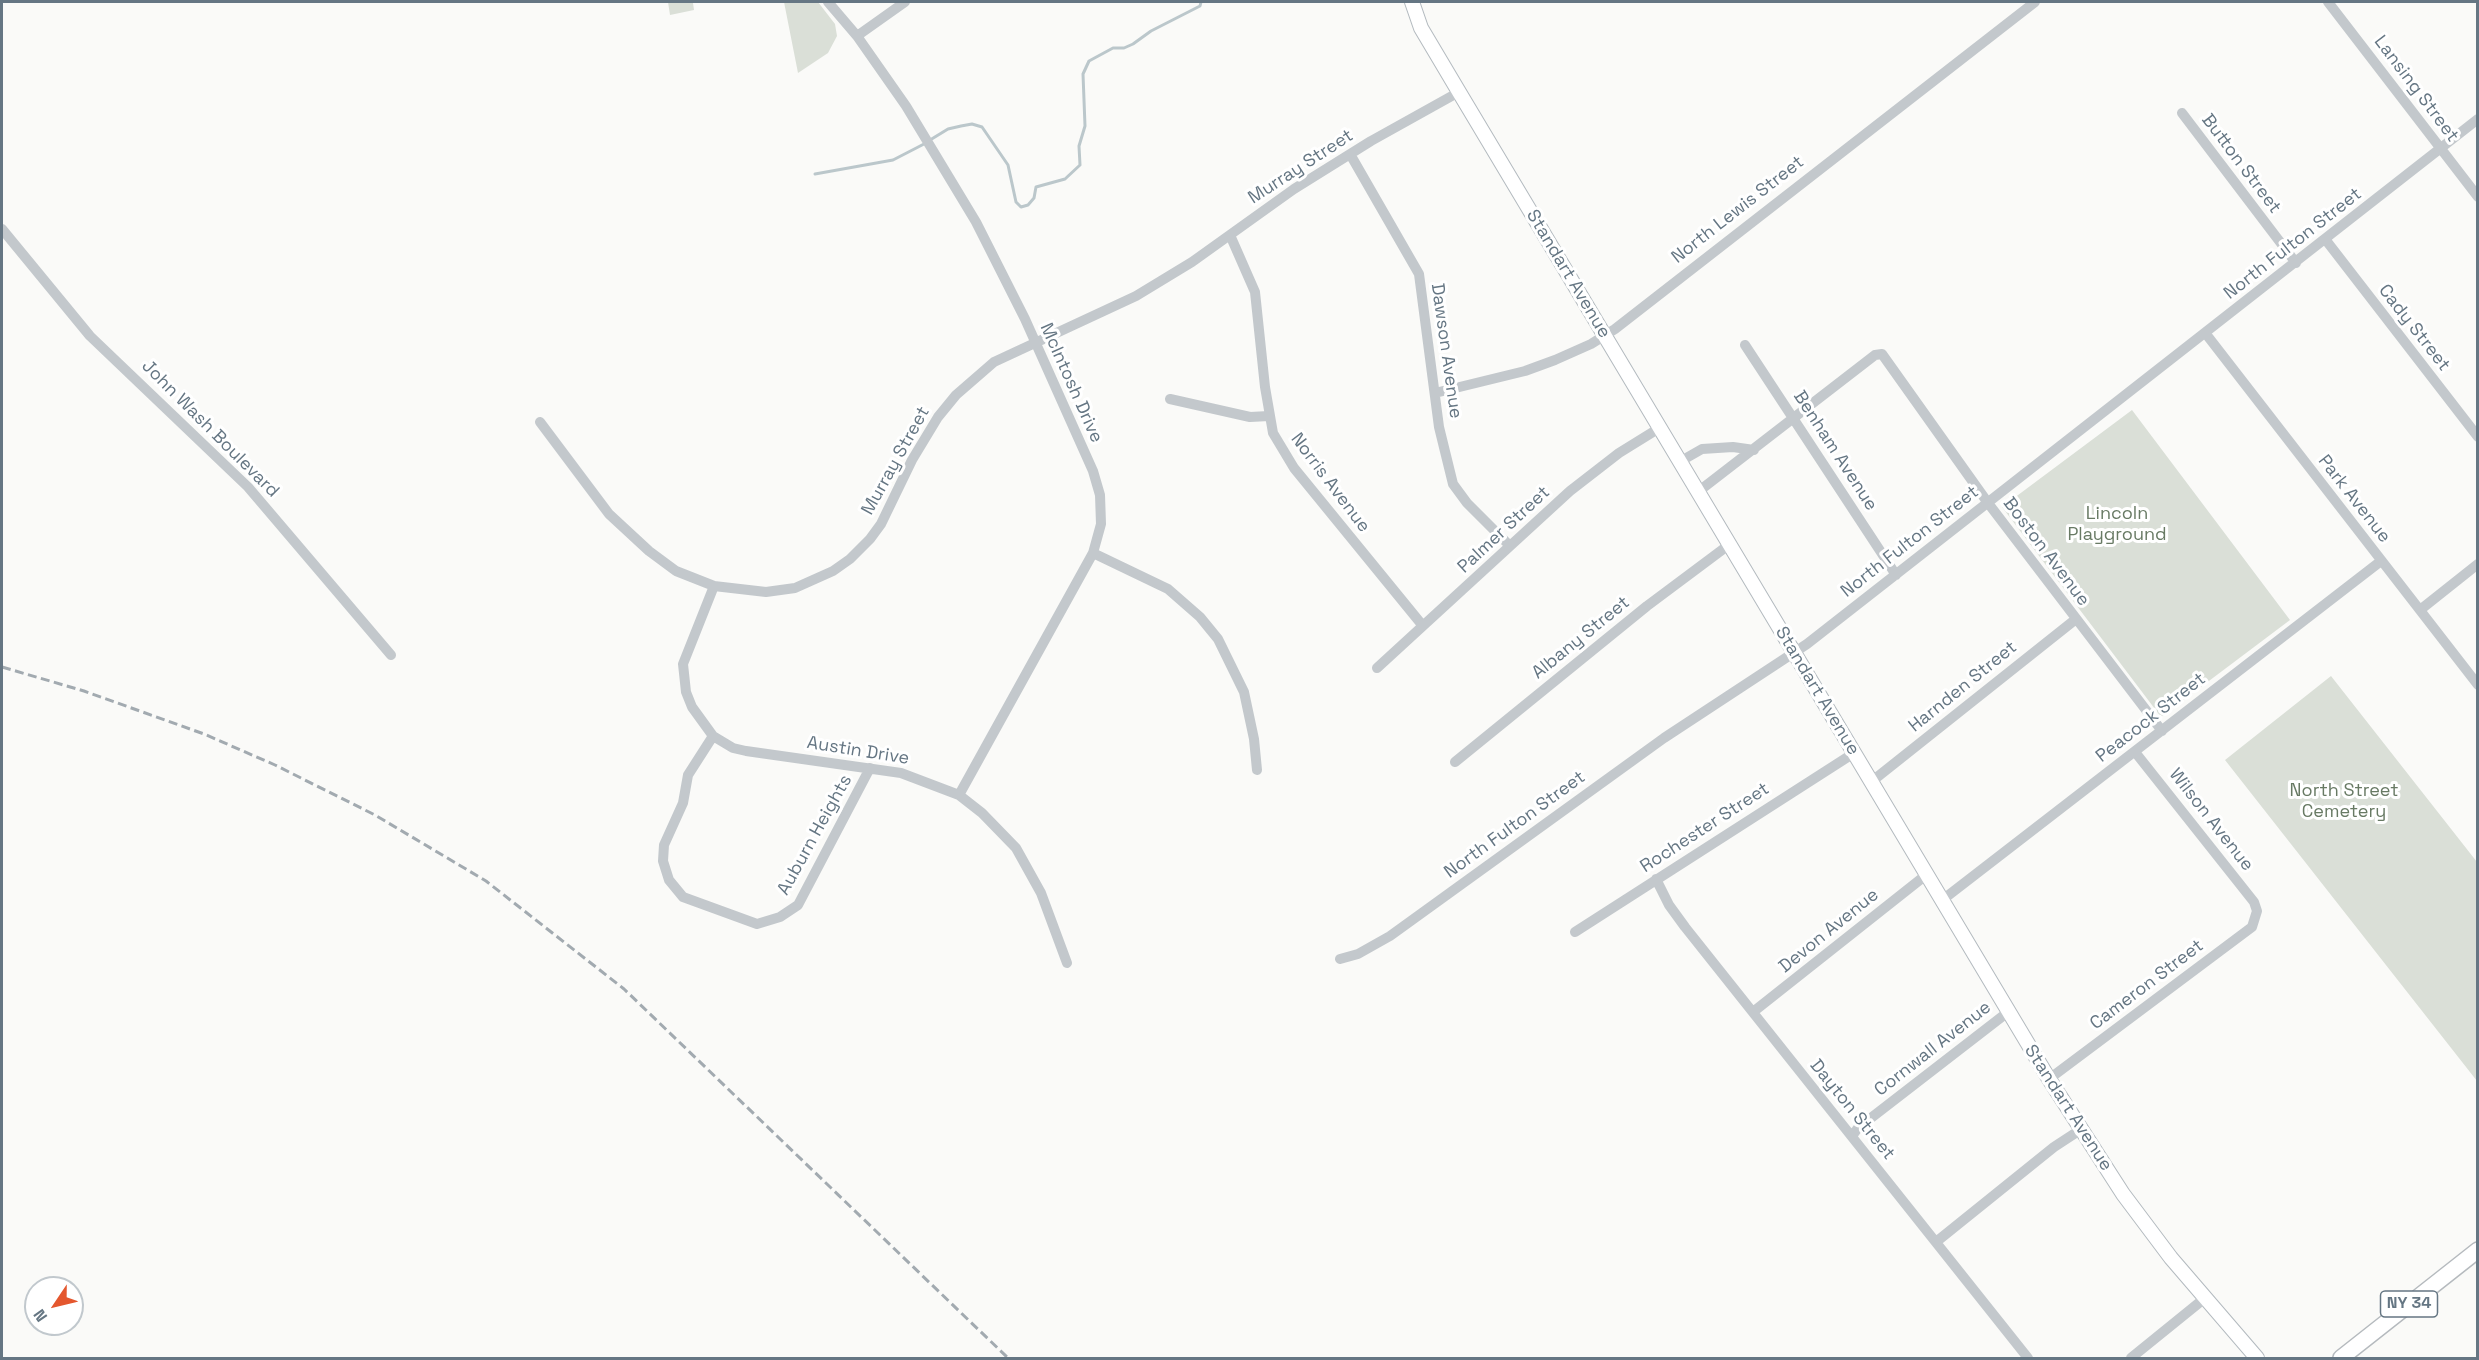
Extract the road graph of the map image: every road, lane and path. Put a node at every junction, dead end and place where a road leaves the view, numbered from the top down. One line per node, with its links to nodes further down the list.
1 (828, 2): 6 (street, McIntosh Drive)
2 (905, 2): 6 (street)
3 (1412, 2): 7 (street, Standart Avenue)
4 (2035, 2): 18 (street, North Lewis Street)
5 (2332, 3): 10 (street, Lansing Street)
6 (857, 36): 19 (street, McIntosh Drive)
7 (1459, 92): 11 (street, Murray Street); 18 (street, Standart Avenue)
8 (2182, 113): 16 (street, Button Street)
9 (2478, 119): 10 (street, North Fulton Street)
10 (2440, 148): 12 (street, Lansing Street); 15 (street, North Fulton Street)
11 (1350, 154): 14 (street, Murray Street); 21 (street, Dawson Avenue)
12 (2478, 197)
13 (2, 229): 43 (street, John Wash Boulevard)
14 (1230, 235): 19 (street, Murray Street); 23 (street, Norris Avenue)
15 (2325, 239): 16 (street, North Fulton Street); 27 (street, Cady Street)
16 (2296, 263): 17 (street, North Fulton Street)
17 (2206, 334): 31 (street, North Fulton Street); 35 (street, Park Avenue)
18 (1604, 335): 21 (street, North Lewis Street); 26 (street, Standart Avenue)
19 (1035, 342): 34 (street, McIntosh Drive); 38 (street, Murray Street)
20 (1745, 345): 24 (street, Benham Avenue)
21 (1435, 393): 33 (street, Dawson Avenue)
22 (1170, 399): 23 (street)
23 (1269, 416): 41 (street, Norris Avenue)
24 (1794, 418): 28 (street); 31 (street, Boston Avenue); 37 (street, Benham Avenue)
25 (540, 422): 38 (street, Murray Street)
26 (1660, 427): 29 (street, Standart Avenue); 33 (street, Palmer Street)
27 (2478, 438)
28 (1754, 450): 29 (street); 30 (street)
29 (1681, 461): 30 (street, Standart Avenue)
30 (1699, 491): 32 (street, Standart Avenue)
31 (1988, 502): 37 (street, North Fulton Street); 40 (street, Boston Avenue)
32 (1730, 544): 42 (street, Standart Avenue); 50 (street, Albany Street)
33 (1510, 546): 41 (street, Palmer Street)
34 (1093, 554): 52 (street); 54 (street, McIntosh Drive)
35 (2381, 561): 39 (street, Park Avenue); 46 (street, Peacock Street)
36 (2478, 564): 39 (street)
37 (1896, 575): 42 (street, North Fulton Street)
38 (714, 586): 47 (street, Austin Drive)
39 (2420, 610): 45 (street, Park Avenue)
40 (2076, 619): 46 (street, Boston Avenue); 53 (street, Harnden Street)
41 (1423, 626): 44 (street, Palmer Street)
42 (1794, 653): 49 (street, Standart Avenue); 60 (street, North Fulton Street)
43 (391, 655)
44 (1377, 668)
45 (2478, 685)
46 (2162, 731): 48 (street, Peacock Street)
47 (713, 736): 51 (street, Austin Drive); 51 (street, Auburn Heights)
48 (2135, 752): 57 (street, Peacock Street); 58 (street, Wilson Avenue)
49 (1854, 753): 53 (street, Standart Avenue); 56 (street, Rochester Street)
50 (1455, 762)
51 (870, 768): 54 (street, Austin Drive)
52 (1257, 770)
53 (1871, 782): 55 (street, Standart Avenue)
54 (959, 795): 61 (street, Austin Drive)
55 (1926, 875): 57 (street, Standart Avenue); 62 (street, Devon Avenue)
56 (1656, 879): 59 (street, Rochester Street); 62 (street, Dayton Street)
57 (1941, 901): 63 (street, Standart Avenue)
58 (2257, 911): 64 (street, Cameron Street)
59 (1575, 932)
60 (1340, 959)
61 (1067, 963)
62 (1753, 1012): 66 (street, Dayton Street)
63 (2008, 1012): 64 (street, Standart Avenue); 66 (street, Cornwall Avenue)
64 (2049, 1079): 65 (street, Standart Avenue)
65 (2080, 1130): 67 (street); 69 (street, Standart Avenue)
66 (1852, 1136): 67 (street, Dayton Street)
67 (1936, 1242): 70 (street, Dayton Street)
68 (2478, 1250): 73 (main road, NY 34)
69 (2205, 1298): 71 (street); 72 (street, Standart Avenue)
70 (2028, 1359)
71 (2131, 1359)
72 (2257, 1359)
73 (2341, 1359)

